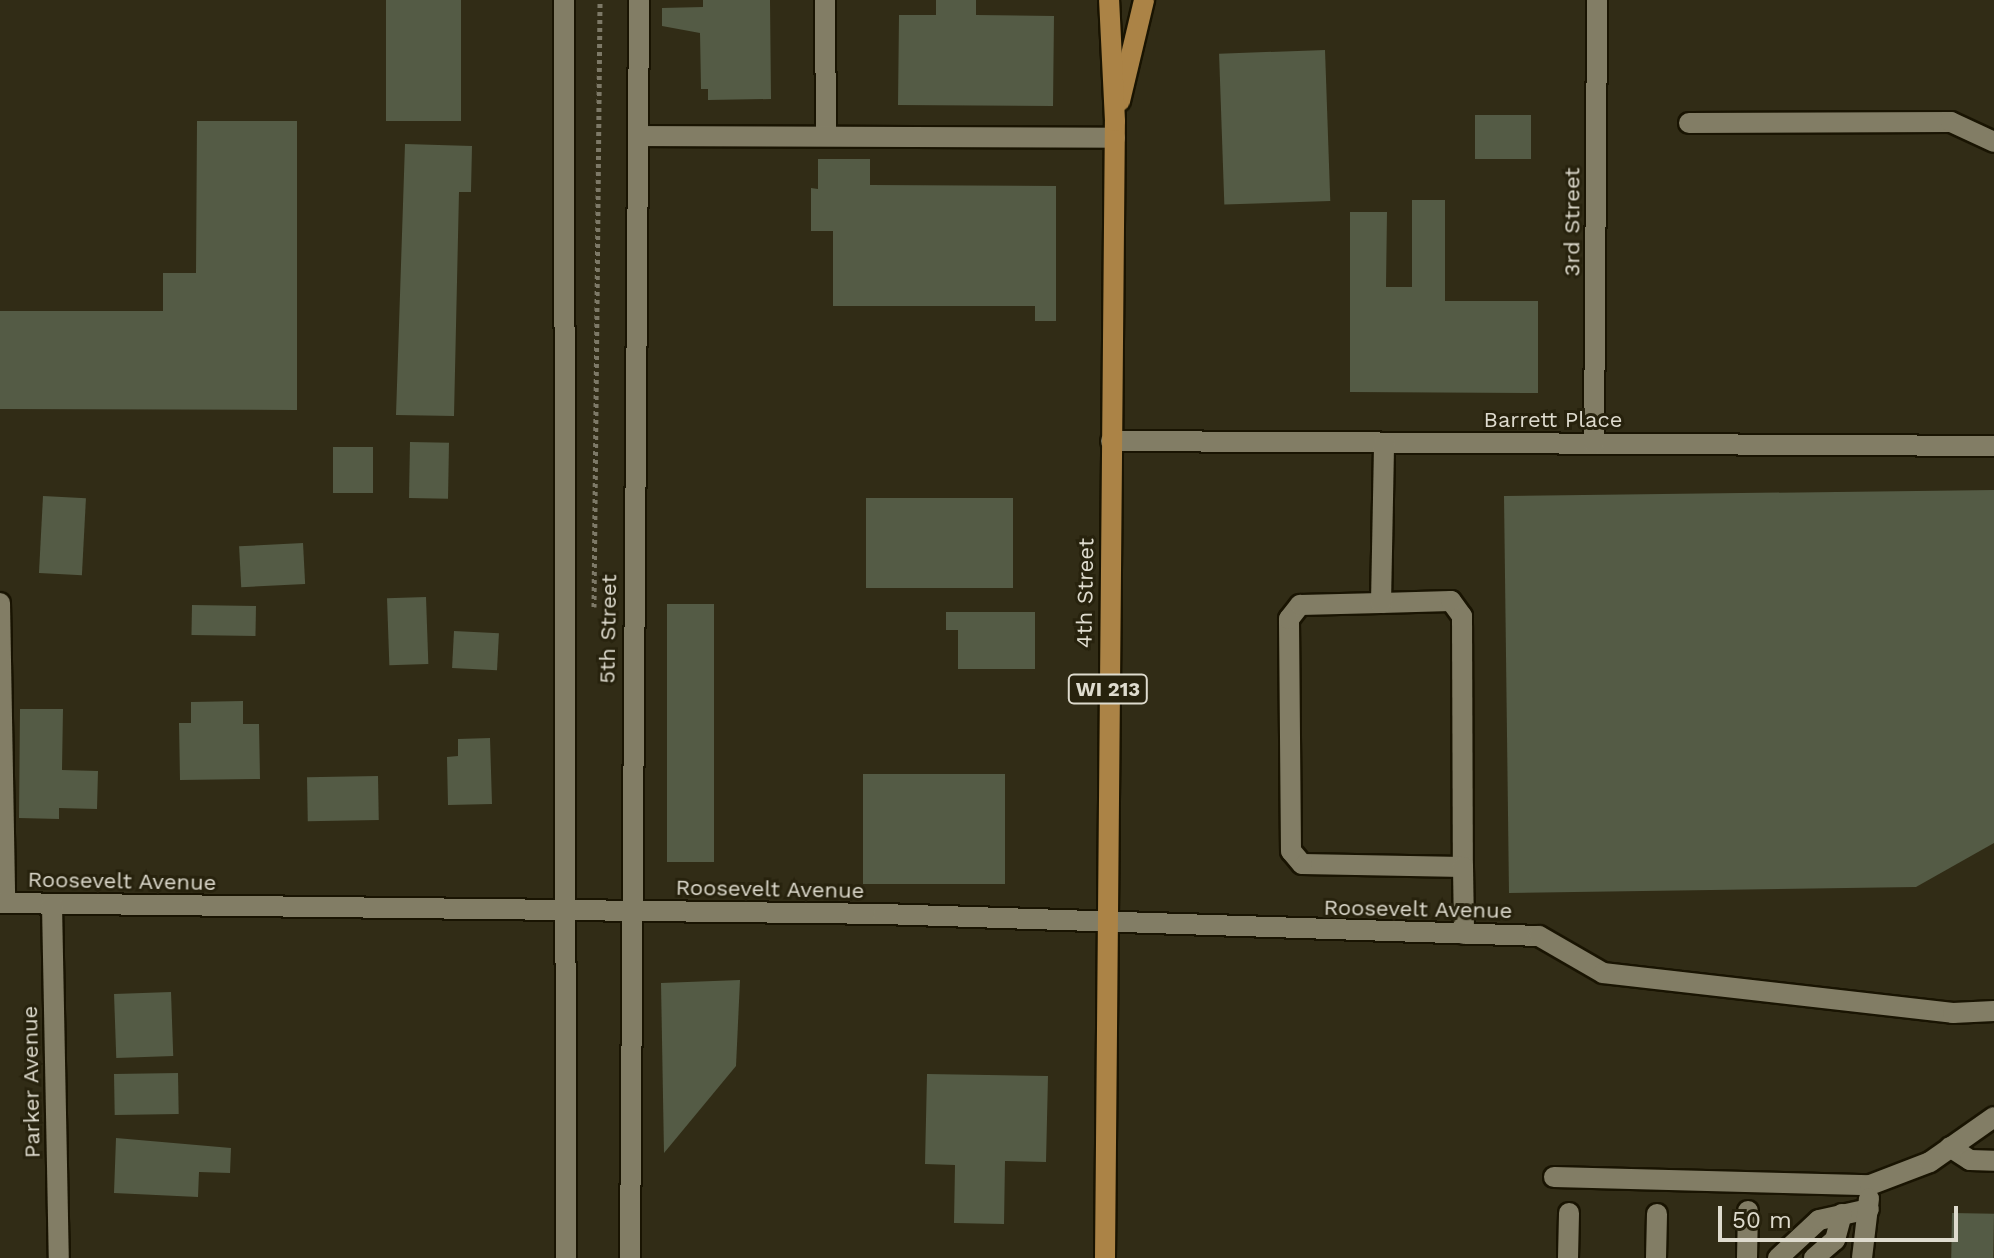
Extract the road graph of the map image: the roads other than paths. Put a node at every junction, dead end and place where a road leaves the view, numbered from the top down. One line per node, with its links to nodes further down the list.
1 (564, 0): 21 (street, 5th Street)
2 (639, 0): 9 (street, 5th Street)
3 (825, 0): 10 (street)
4 (1109, 0): 8 (main road, 4th Street / WI 213)
5 (1144, 0): 8 (main road, 4th Street / WI 213)
6 (1597, 0): 14 (street, 3rd Street)
7 (1689, 123): 11 (street)
8 (1115, 129): 10 (street); 12 (main road, 4th Street / WI 213)
9 (638, 136): 10 (street); 22 (street, 5th Street)
10 (826, 136)
11 (1994, 142)
12 (1111, 441): 13 (street, Barrett Place); 23 (main road, 4th Street / WI 213)
13 (1384, 443): 14 (street, Barrett Place); 17 (street)
14 (1594, 444): 15 (street, Barrett Place)
15 (1994, 446)
16 (0, 603): 19 (street)
17 (1381, 603): 18 (street); 18 (street)
18 (1463, 867): 24 (street)
19 (3, 903): 20 (street, Roosevelt Avenue)
20 (52, 905): 21 (street, Roosevelt Avenue); 36 (street, Parker Avenue)
21 (563, 911): 22 (street, Roosevelt Avenue); 37 (street, 5th Street)
22 (629, 911): 23 (street, Roosevelt Avenue); 38 (street, 5th Street)
23 (1105, 925): 24 (street, Roosevelt Avenue); 39 (main road, 4th Street / WI 213)
24 (1464, 934): 25 (street, Roosevelt Avenue)
25 (1994, 1011)
26 (1994, 1117): 27 (street)
27 (1950, 1147): 28 (street); 30 (street)
28 (1994, 1161)
29 (1554, 1177): 30 (street)
30 (1870, 1185): 31 (street)
31 (1869, 1209): 35 (street); 45 (street)
32 (1748, 1211): 42 (street)
33 (1569, 1213): 40 (street)
34 (1657, 1214): 41 (street)
35 (1842, 1214): 43 (street); 44 (street)
36 (59, 1258)
37 (566, 1258)
38 (630, 1258)
39 (1105, 1258)
40 (1568, 1258)
41 (1656, 1258)
42 (1747, 1258)
43 (1778, 1258)
44 (1814, 1258)
45 (1862, 1258)

